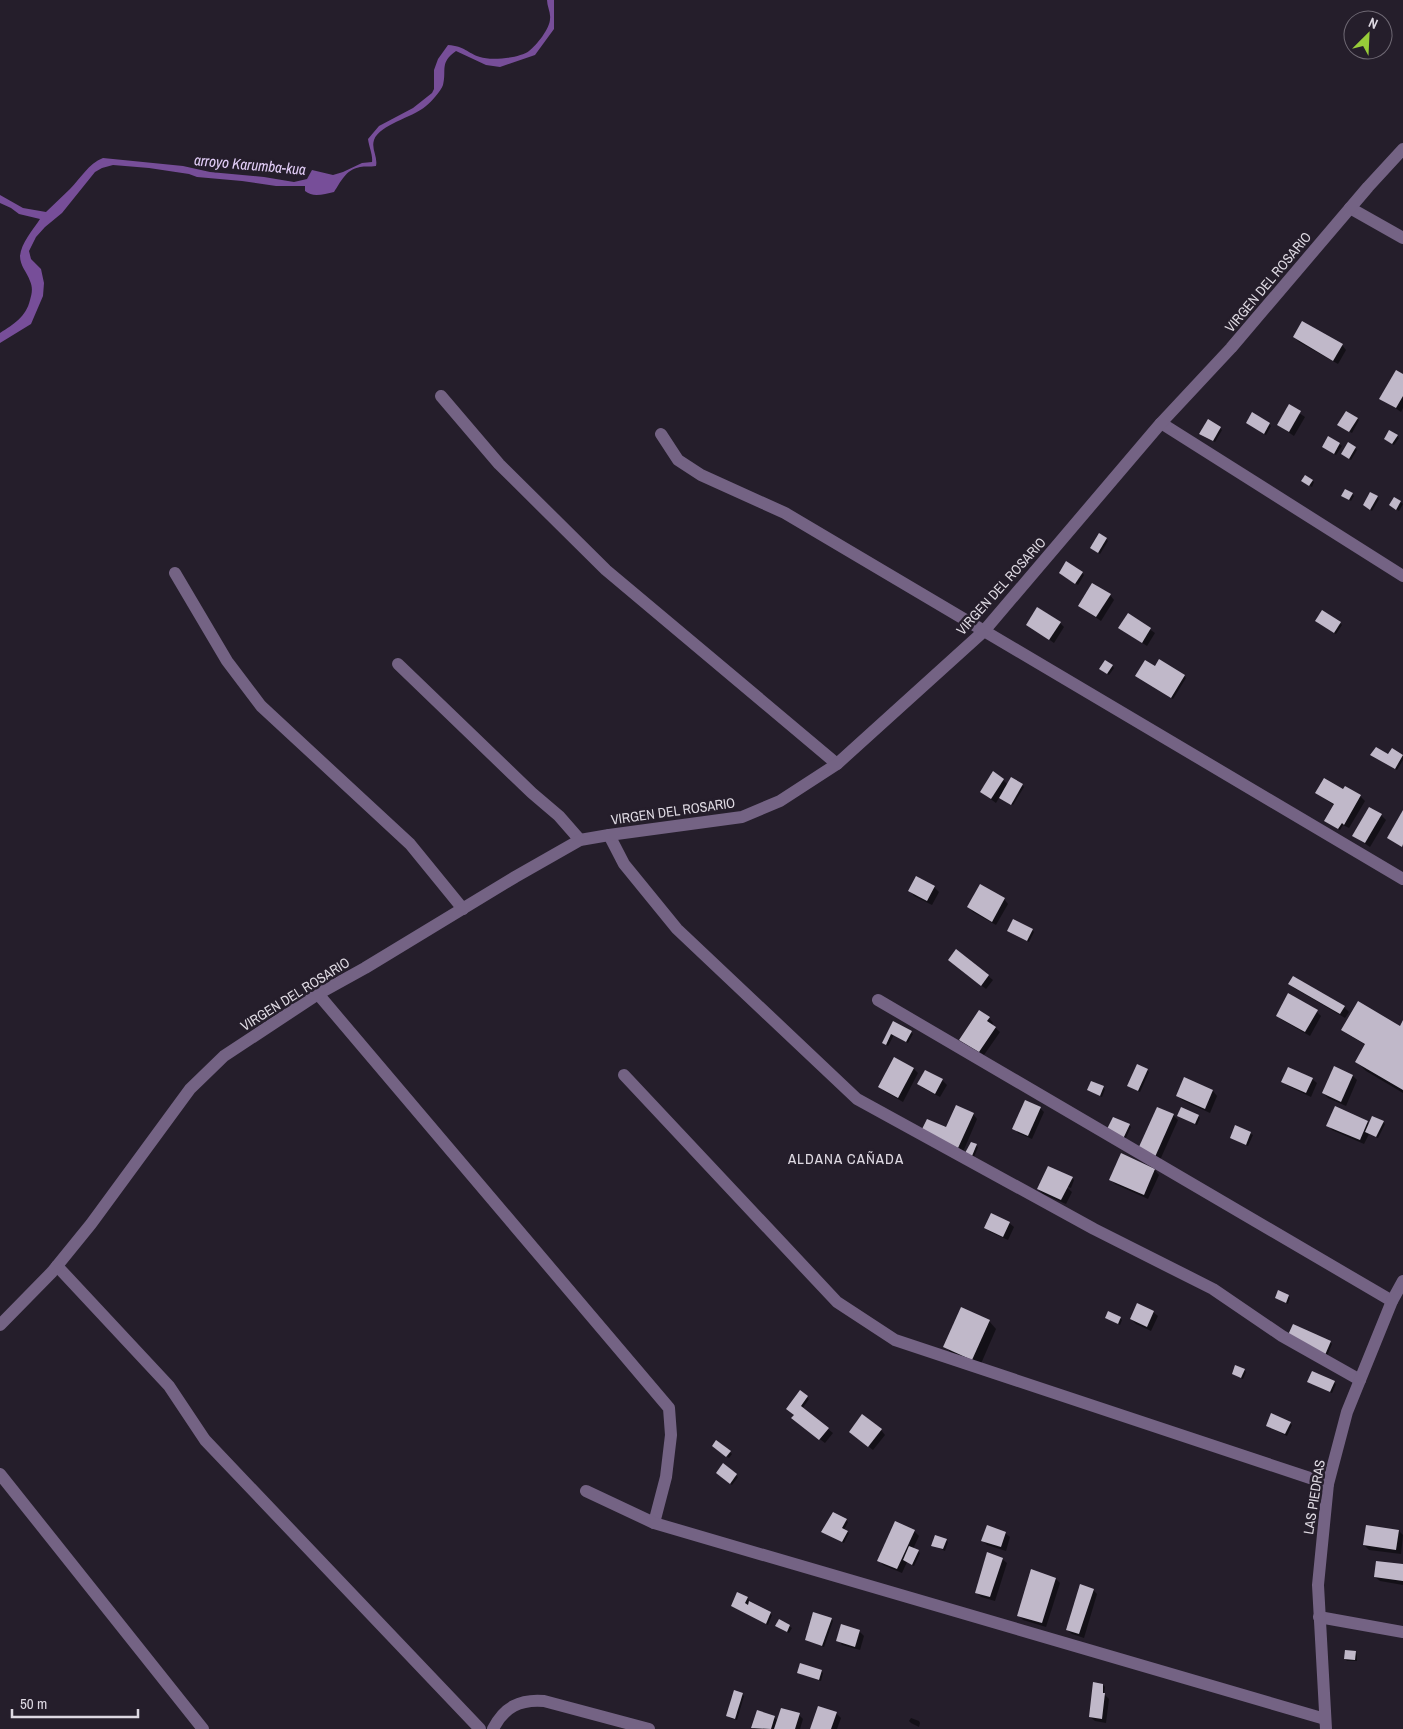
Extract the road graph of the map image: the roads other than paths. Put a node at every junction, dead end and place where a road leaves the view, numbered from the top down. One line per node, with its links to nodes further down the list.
1 (1403, 149): 2 (street, VIRGEN DEL ROSARIO)
2 (1350, 208): 3 (street); 5 (street, VIRGEN DEL ROSARIO)
3 (1403, 238)
4 (441, 396): 11 (street)
5 (1161, 423): 8 (street); 9 (street, VIRGEN DEL ROSARIO)
6 (661, 434): 9 (street)
7 (175, 574): 15 (street)
8 (1403, 576)
9 (984, 631): 11 (street, VIRGEN DEL ROSARIO); 14 (street)
10 (398, 664): 13 (street)
11 (837, 764): 12 (street, VIRGEN DEL ROSARIO)
12 (609, 834): 13 (street, VIRGEN DEL ROSARIO); 23 (street)
13 (580, 840): 15 (street, VIRGEN DEL ROSARIO)
14 (1403, 879)
15 (463, 909): 16 (street, VIRGEN DEL ROSARIO)
16 (318, 994): 19 (street, VIRGEN DEL ROSARIO); 27 (street)
17 (878, 1000): 21 (street)
18 (624, 1075): 25 (street)
19 (56, 1266): 22 (street, VIRGEN DEL ROSARIO); 32 (street)
20 (1403, 1281): 21 (street, LAS PIEDRAS)
21 (1392, 1301): 23 (street, LAS PIEDRAS)
22 (0, 1325)
23 (1360, 1380): 25 (street, LAS PIEDRAS)
24 (0, 1474): 31 (street)
25 (1328, 1484): 28 (street, LAS PIEDRAS)
26 (586, 1491): 27 (street)
27 (654, 1523): 30 (street)
28 (1319, 1618): 29 (street); 30 (street, LAS PIEDRAS)
29 (1403, 1632)
30 (1325, 1724)
31 (203, 1729)
32 (480, 1729)
33 (493, 1729): 34 (street)
34 (649, 1729)

